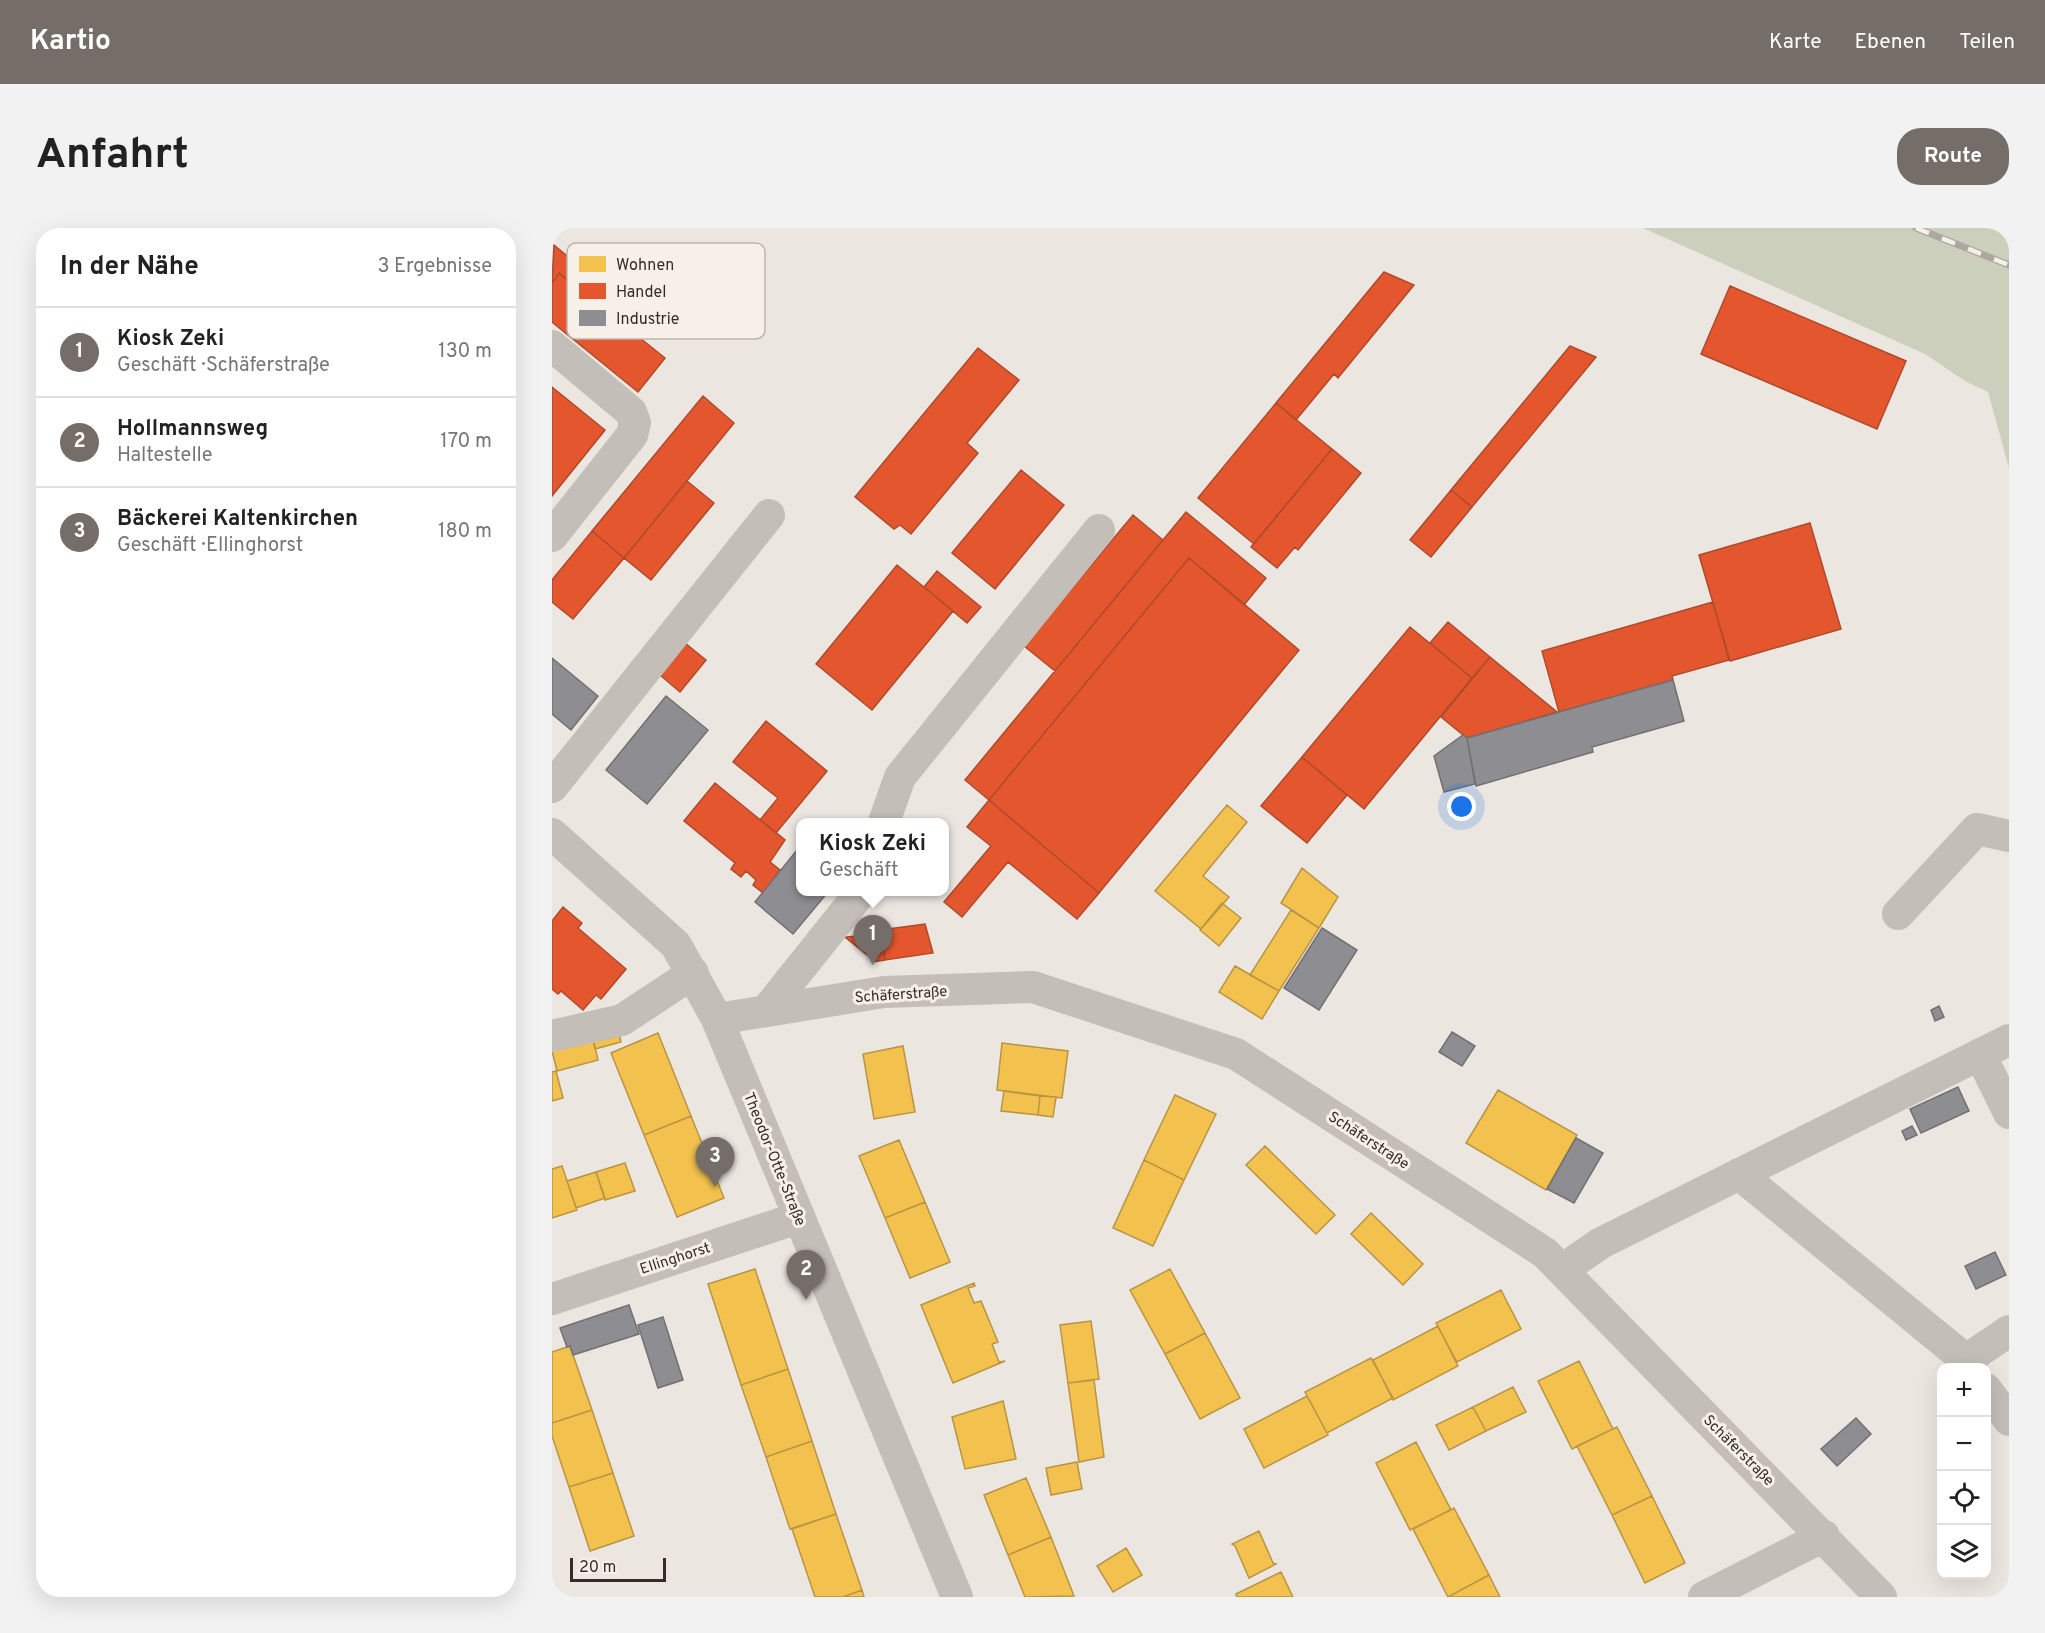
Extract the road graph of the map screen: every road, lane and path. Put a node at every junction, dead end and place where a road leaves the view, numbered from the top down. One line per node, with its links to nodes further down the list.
1 (552, 346): 4 (street)
2 (769, 515): 5 (street)
3 (1099, 530): 6 (street)
4 (552, 536)
5 (552, 787)
6 (885, 818)
7 (552, 834): 11 (street, Theodor-Otte-Straße)
8 (2009, 836): 10 (street)
9 (857, 896): 12 (street)
10 (1898, 914)
11 (693, 973): 13 (street, Theodor-Otte-Straße); 14 (street)
12 (766, 1011): 13 (street, Schäferstraße); 20 (street, Schäferstraße)
13 (717, 1018): 19 (street, Theodor-Otte-Straße)
14 (552, 1036)
15 (2009, 1040): 16 (street)
16 (1980, 1054): 17 (street); 18 (street)
17 (2009, 1113)
18 (1739, 1174): 20 (street); 23 (street)
19 (798, 1218): 21 (street, Ellinghorst); 28 (street, Theodor-Otte-Straße)
20 (1562, 1270): 27 (street, Schäferstraße)
21 (552, 1299)
22 (2009, 1331): 24 (street)
23 (1968, 1363)
24 (1970, 1363)
25 (1991, 1396): 26 (street)
26 (2009, 1420)
27 (1824, 1536): 29 (street); 30 (street, Schäferstraße)
28 (957, 1597)
29 (1704, 1597)
30 (1881, 1597)

